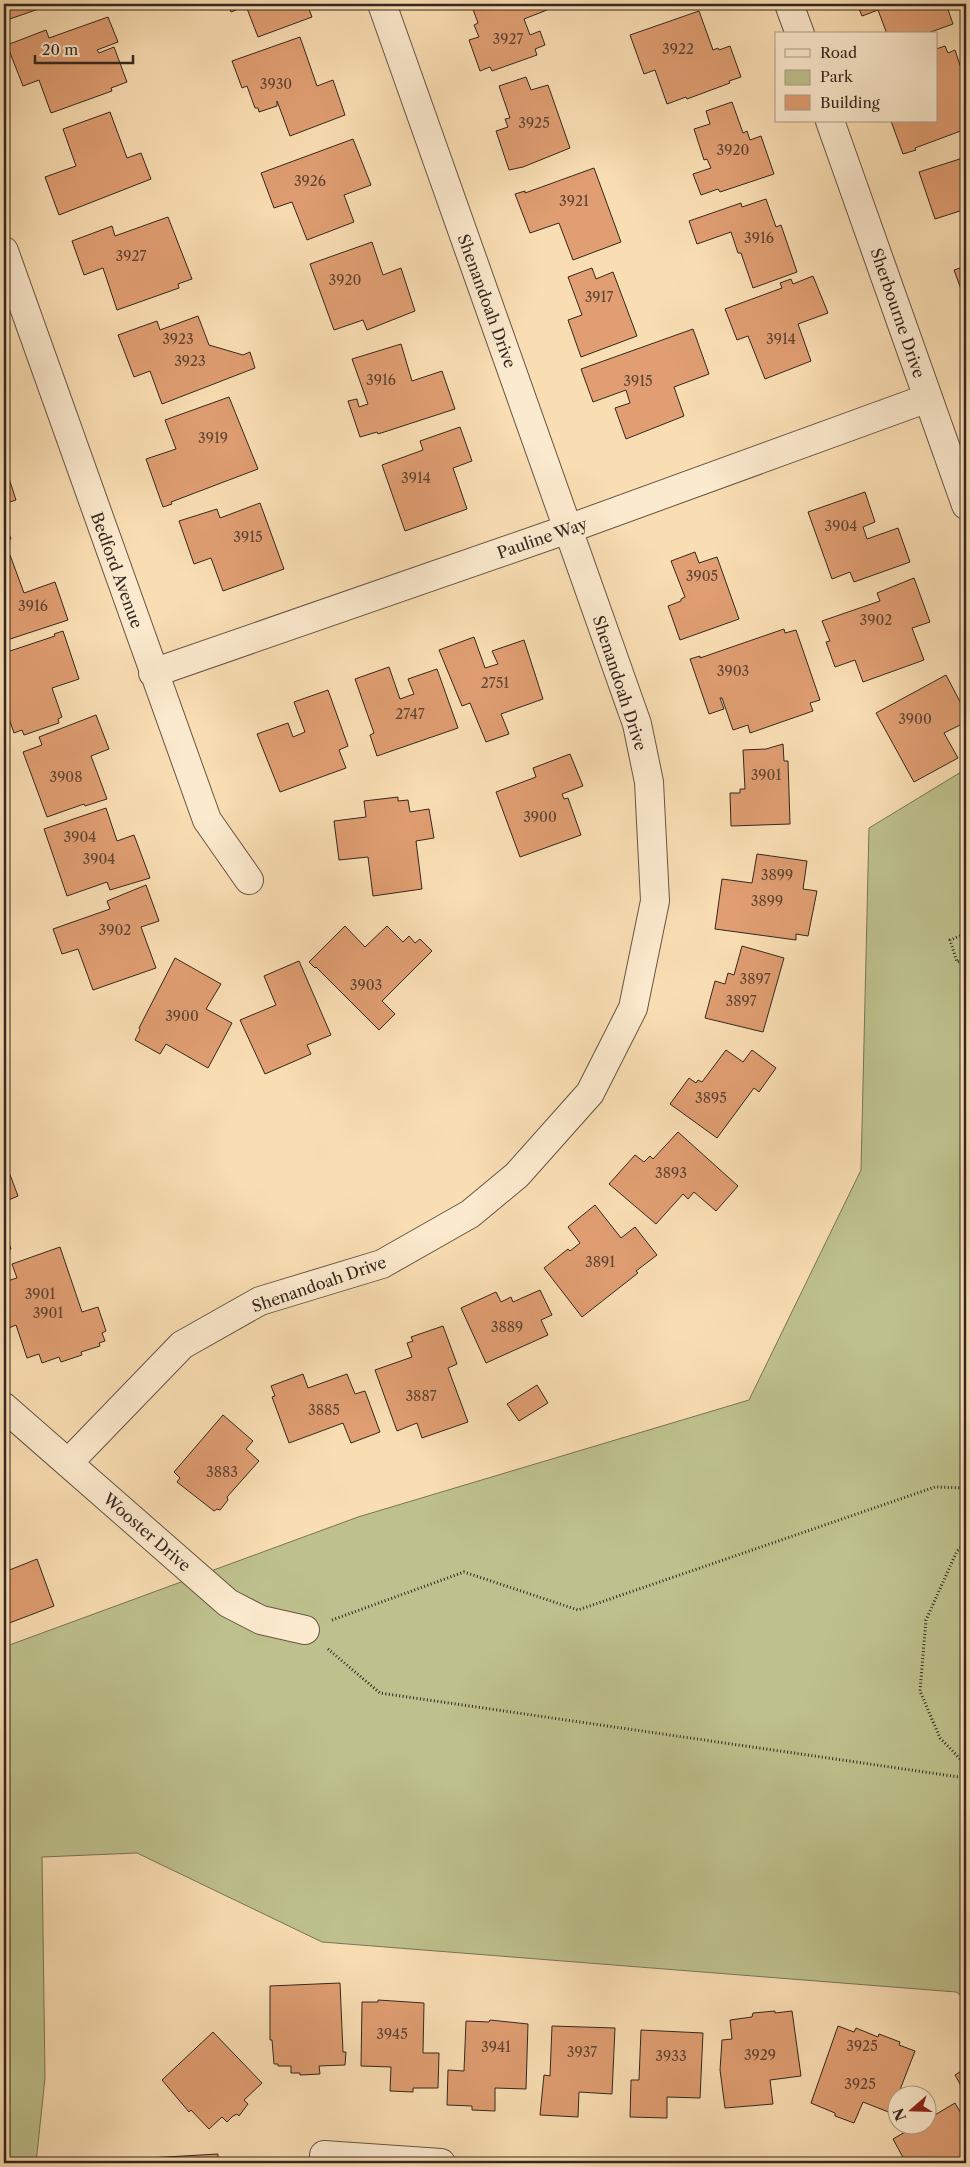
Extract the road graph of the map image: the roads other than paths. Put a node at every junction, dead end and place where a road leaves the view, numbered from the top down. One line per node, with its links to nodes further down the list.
1 (382, 4): 8 (street, Shenandoah Drive)
2 (789, 4): 3 (street)
3 (799, 32)
4 (830, 122): 6 (street, Sherbourne Drive)
5 (4, 251): 9 (street, Bedford Avenue)
6 (928, 398): 7 (street, Sherbourne Drive); 8 (street, Pauline Way)
7 (966, 505)
8 (568, 529): 9 (street, Pauline Way); 12 (street, Shenandoah Drive)
9 (153, 673): 10 (street, Bedford Avenue)
10 (249, 880)
11 (4, 1407): 12 (street, Wooster Drive)
12 (68, 1463): 13 (street, Wooster Drive)
13 (305, 1630)
14 (324, 2155): 15 (street)
15 (441, 2163)

